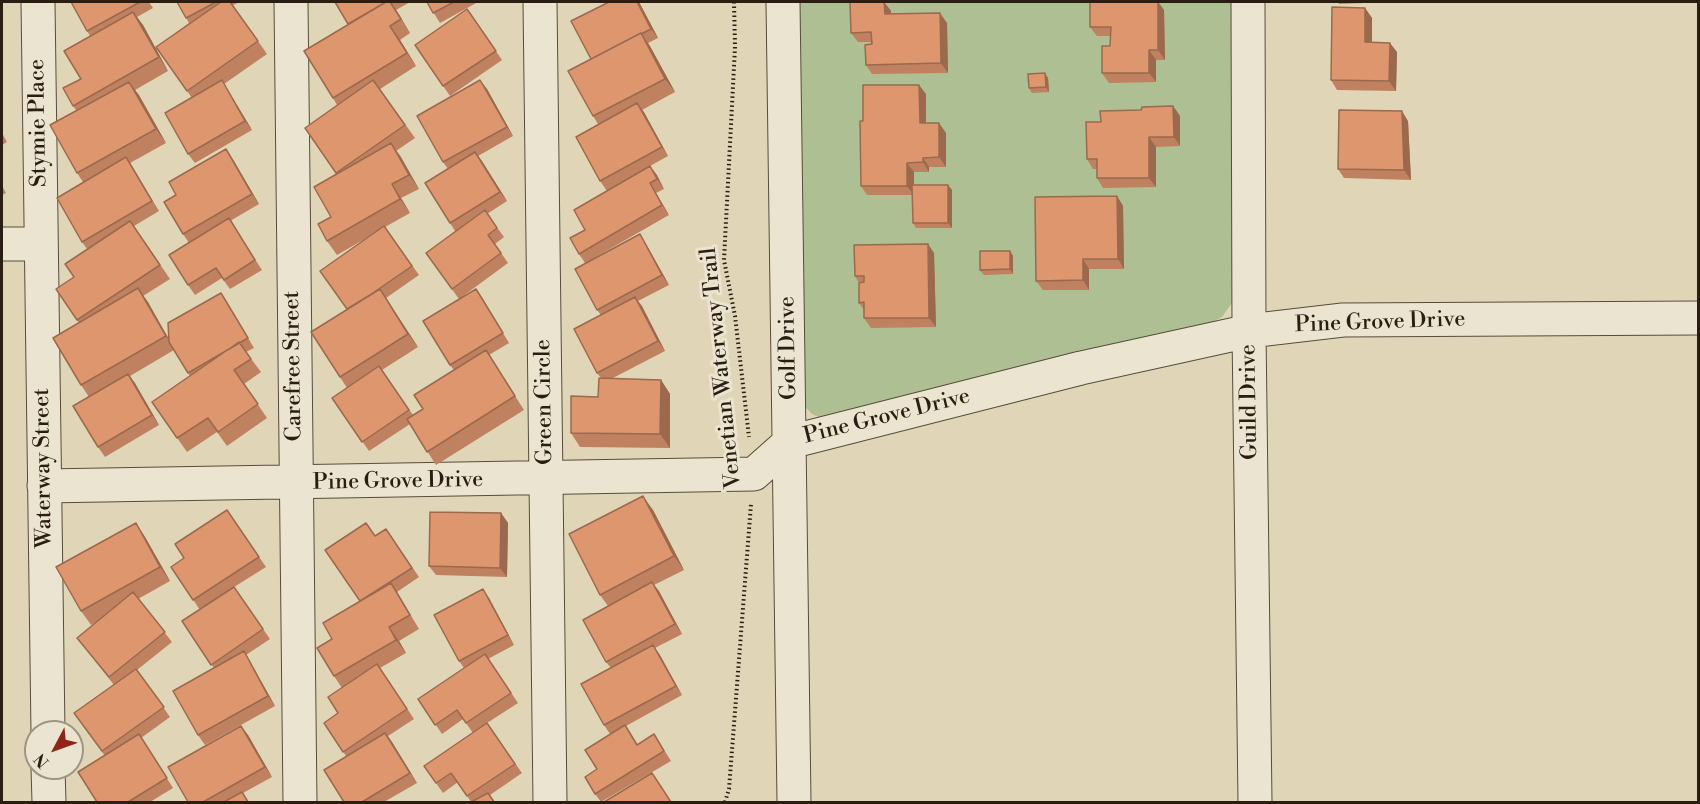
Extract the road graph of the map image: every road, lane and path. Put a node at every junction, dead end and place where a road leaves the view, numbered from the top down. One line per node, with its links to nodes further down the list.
1 (38, 2): 8 (street, Stymie Place)
2 (291, 2): 14 (street, Carefree Street)
3 (540, 2): 13 (street, Green Circle)
4 (734, 2): 12 (path, Venetian Waterway Trail)
5 (783, 2): 11 (street, Golf Drive)
6 (1248, 2): 10 (street, Guild Drive)
7 (2, 244): 8 (street)
8 (41, 244): 15 (street, Waterway Street)
9 (1698, 318): 10 (street, Pine Grove Drive)
10 (1249, 331): 11 (street, Pine Grove Drive); 23 (street, Guild Drive)
11 (790, 441): 12 (street, Pine Grove Drive); 22 (street, Golf Drive)
12 (754, 474): 13 (street, Pine Grove Drive); 21 (path, Venetian Waterway Trail)
13 (546, 479): 14 (street, Pine Grove Drive); 20 (street, Green Circle)
14 (296, 483): 15 (street, Pine Grove Drive); 19 (street, Carefree Street)
15 (44, 486): 16 (street, Waterway Street)
16 (48, 720)
17 (48, 780): 18 (street)
18 (48, 802)
19 (300, 802)
20 (550, 802)
21 (725, 802)
22 (794, 802)
23 (1256, 802)

